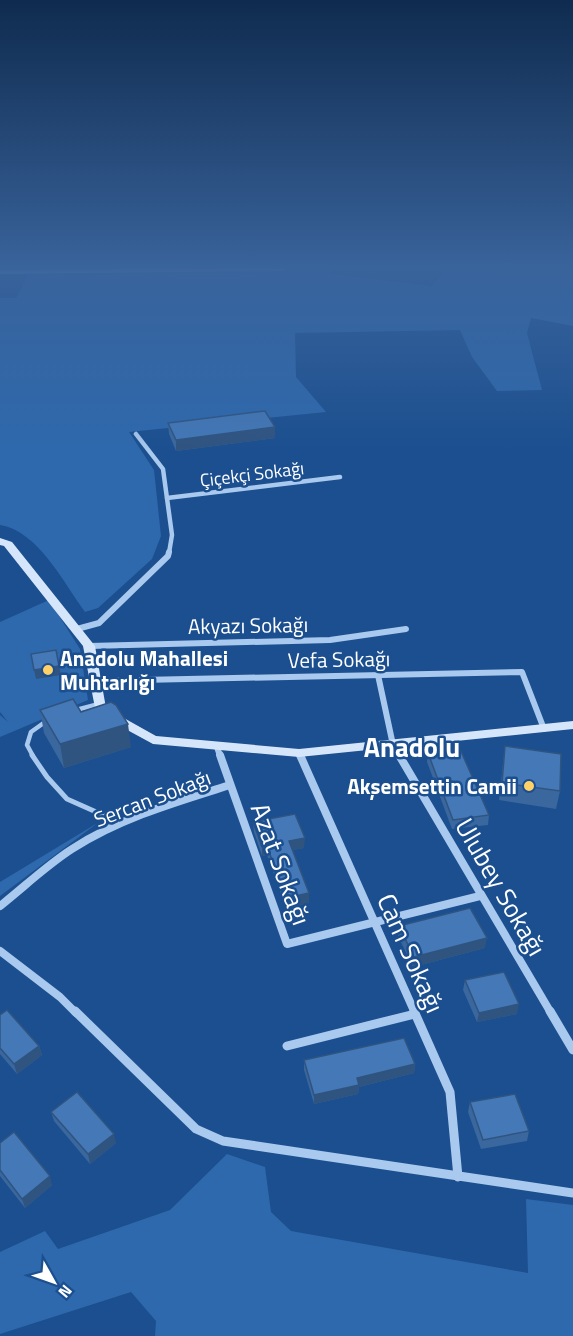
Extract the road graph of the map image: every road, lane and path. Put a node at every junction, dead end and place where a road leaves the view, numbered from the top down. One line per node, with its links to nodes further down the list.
1 (136, 434): 3 (street)
2 (340, 477): 3 (street, Çiçekçi Sokağı)
3 (167, 498): 5 (street)
4 (0, 541): 5 (street)
5 (77, 629): 7 (street)
6 (406, 629): 7 (street, Akyazı Sokağı)
7 (89, 646): 9 (street)
8 (378, 675): 9 (street, Vefa Sokağı); 14 (street, Vefa Sokağı); 15 (street, Ulubey Sokağı)
9 (95, 681): 10 (street)
10 (99, 704): 11 (lane); 16 (street)
11 (73, 711)
12 (56, 718): 19 (lane)
13 (573, 725): 14 (street)
14 (543, 729): 15 (street)
15 (393, 745): 17 (street); 20 (street, Ulubey Sokağı)
16 (216, 747): 17 (street); 18 (street, Azat Sokağı)
17 (299, 753): 22 (street, Cam Sokağı)
18 (230, 785): 19 (street, Sercan Sokağı); 22 (street, Azat Sokağı)
19 (121, 823): 21 (street, Sercan Sokağı)
20 (480, 896): 22 (street, Azat Sokağı); 26 (street, Ulubey Sokağı)
21 (0, 906)
22 (374, 922): 24 (street, Cam Sokağı)
23 (0, 951): 27 (street)
24 (415, 1014): 25 (street); 27 (street, Cam Sokağı)
25 (287, 1046)
26 (573, 1050)
27 (458, 1177): 28 (street)
28 (573, 1193)

